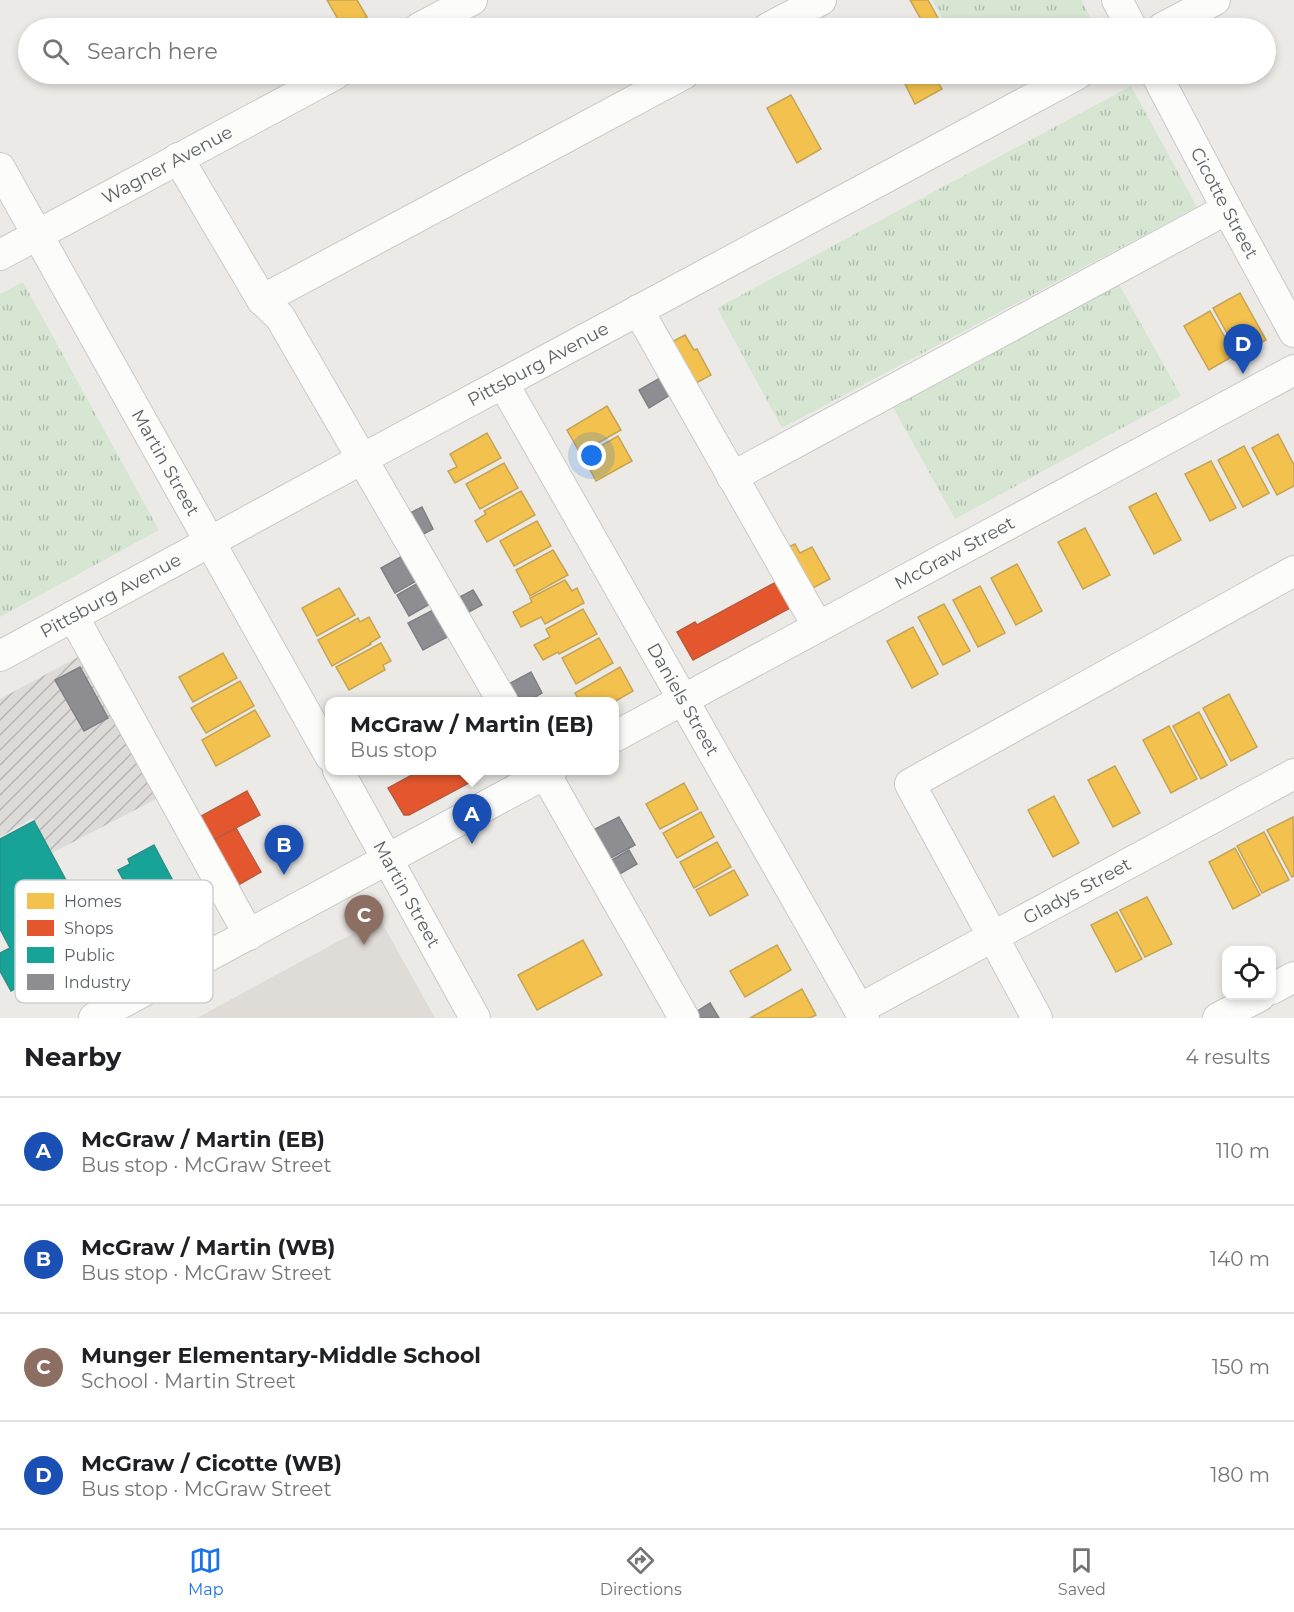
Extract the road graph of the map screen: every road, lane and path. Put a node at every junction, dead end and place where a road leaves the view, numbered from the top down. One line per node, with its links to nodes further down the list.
1 (472, 0): 5 (street)
2 (820, 0): 6 (street)
3 (1117, 0): 7 (street)
4 (1215, 0): 8 (street)
5 (438, 18)
6 (787, 18)
7 (1127, 18)
8 (1181, 18)
9 (317, 84): 13 (street, Wagner Avenue)
10 (665, 84): 18 (street)
11 (1059, 84): 19 (street, Pittsburg Avenue)
12 (1161, 84): 15 (street, Cicotte Street)
13 (178, 158): 16 (street, Wagner Avenue); 18 (street)
14 (0, 168): 16 (street, Martin Street)
15 (1227, 209): 20 (street, Cicotte Street); 24 (street)
16 (37, 234): 17 (street, Wagner Avenue); 25 (street, Martin Street)
17 (0, 255)
18 (262, 300): 23 (street)
19 (638, 310): 22 (street, Pittsburg Avenue); 24 (street)
20 (1294, 332)
21 (1294, 370): 28 (street, McGraw Street)
22 (504, 383): 23 (street, Pittsburg Avenue); 31 (street, Daniels Street)
23 (362, 459): 25 (street, Pittsburg Avenue); 30 (street)
24 (732, 477): 28 (street)
25 (210, 542): 27 (street, Pittsburg Avenue); 33 (street, Martin Street)
26 (1294, 571): 40 (street)
27 (73, 616): 29 (street, Pittsburg Avenue); 39 (street)
28 (818, 627): 31 (street, McGraw Street)
29 (0, 656)
30 (500, 697)
31 (683, 700): 32 (street, McGraw Street); 46 (street, Daniels Street)
32 (619, 735)
33 (325, 747)
34 (1294, 774): 40 (street, Gladys Street)
35 (340, 775): 38 (street, Martin Street)
36 (542, 775): 38 (street)
37 (549, 775): 49 (street)
38 (388, 860): 39 (street); 48 (street, Martin Street)
39 (249, 935): 41 (street)
40 (992, 937): 46 (street, Gladys Street); 50 (street)
41 (213, 954)
42 (1294, 977): 43 (street)
43 (1276, 987)
44 (1252, 1000): 51 (street)
45 (122, 1003): 47 (street)
46 (861, 1013)
47 (94, 1018)
48 (475, 1018)
49 (684, 1018)
50 (1037, 1018)
51 (1218, 1018)

